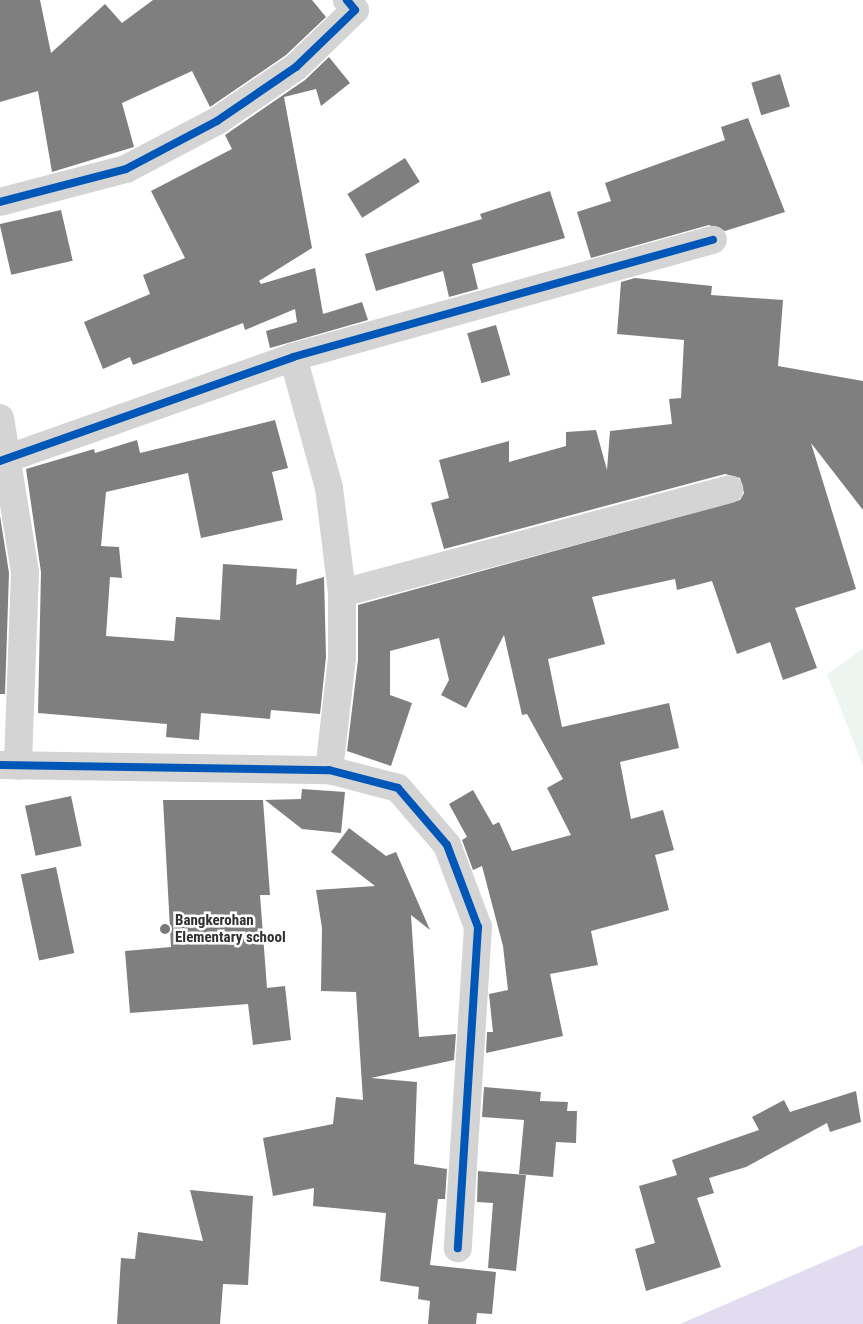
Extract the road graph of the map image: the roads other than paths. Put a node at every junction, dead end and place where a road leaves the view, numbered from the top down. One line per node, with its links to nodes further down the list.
1 (356, 3): 2 (street)
2 (0, 202)
3 (713, 240): 4 (street)
4 (293, 357): 6 (street); 8 (street)
5 (0, 418): 6 (street)
6 (4, 460): 9 (street)
7 (729, 489): 8 (street)
8 (342, 593): 10 (street)
9 (9, 765): 10 (street)
10 (329, 770): 11 (street)
11 (458, 1248)

